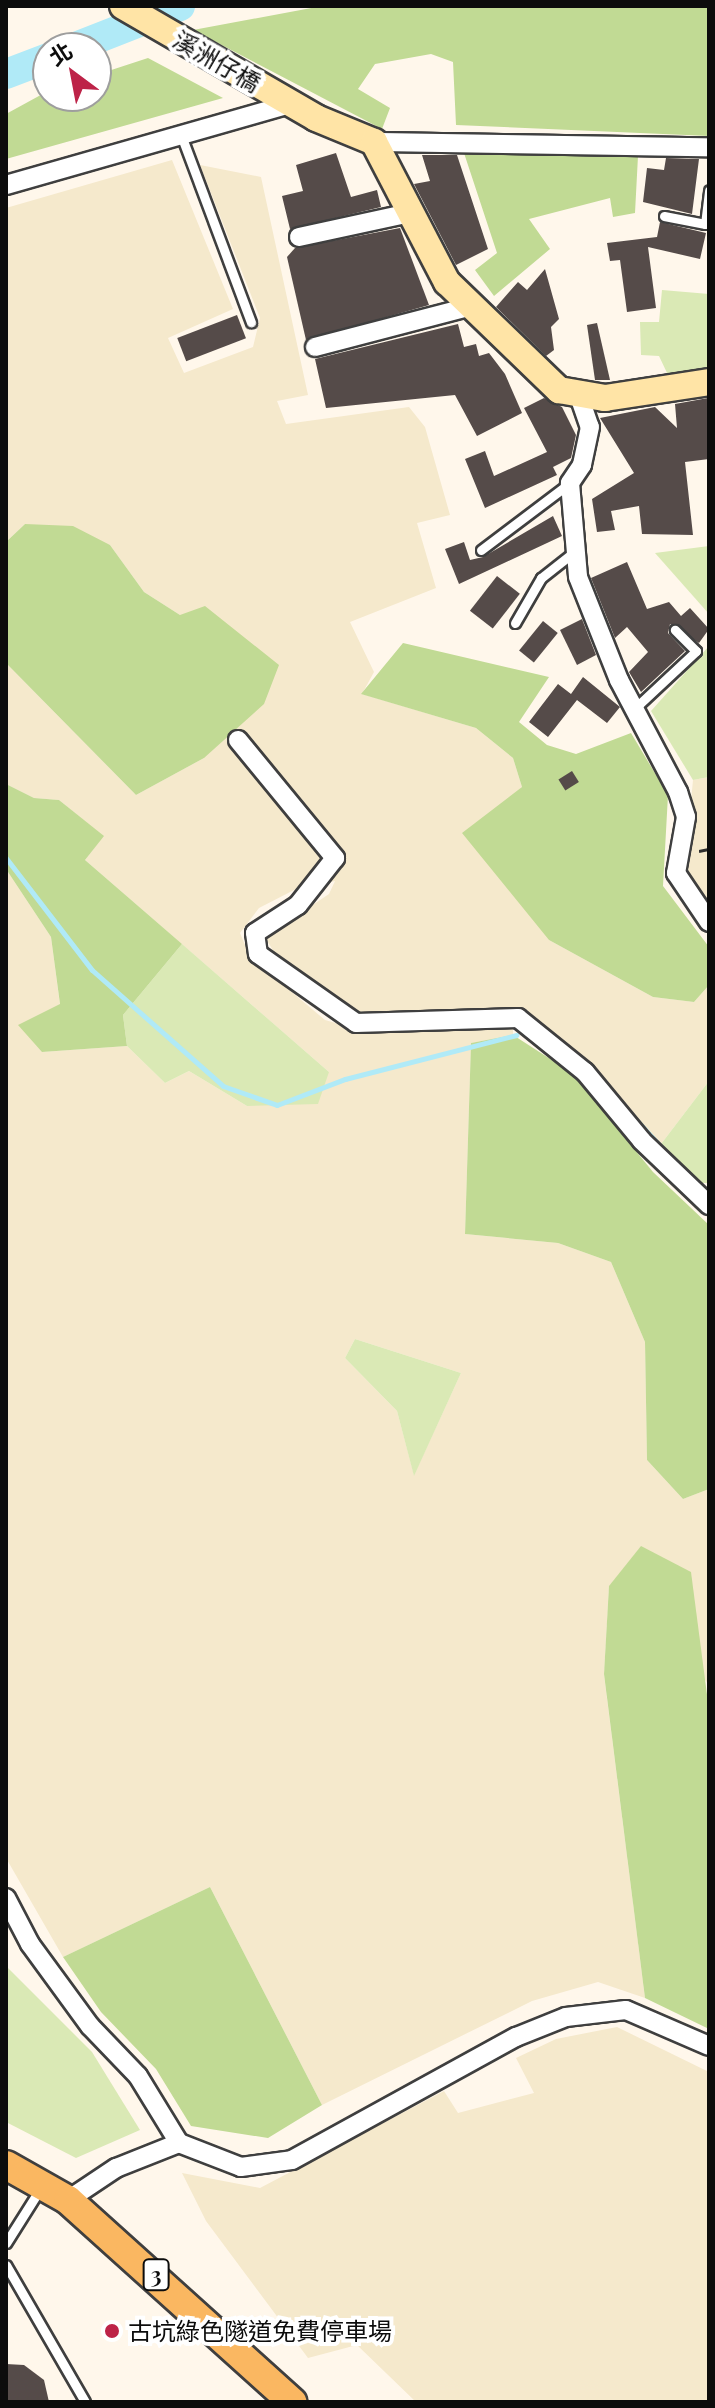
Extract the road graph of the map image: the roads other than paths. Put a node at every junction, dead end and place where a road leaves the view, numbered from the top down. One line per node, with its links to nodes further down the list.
1 (123, 6): 2 (street, 溪洲仔橋)
2 (280, 98): 3 (street); 4 (street, 溪洲仔橋)
3 (181, 135): 6 (street); 12 (lane)
4 (374, 142): 5 (street); 8 (street)
5 (709, 147)
6 (6, 185)
7 (709, 190): 9 (lane)
8 (410, 213): 10 (street); 11 (street)
9 (664, 216)
10 (299, 237)
11 (469, 307): 13 (street); 15 (street)
12 (251, 322)
13 (315, 347)
14 (709, 382): 15 (street)
15 (578, 393): 16 (street)
16 (570, 483): 17 (lane); 18 (street)
17 (481, 550)
18 (574, 552): 19 (lane); 21 (street)
19 (515, 623)
20 (675, 630): 21 (lane)
21 (634, 709): 23 (street)
22 (238, 740): 24 (street)
23 (709, 922)
24 (709, 1205)
25 (6, 1898): 27 (street)
26 (709, 2046): 27 (street)
27 (179, 2143): 30 (street)
28 (6, 2165): 29 (main road, 3)
29 (42, 2186): 30 (main road, 3); 31 (lane)
30 (68, 2200): 34 (main road, 3)
31 (6, 2243)
32 (6, 2265): 33 (lane)
33 (85, 2402)
34 (292, 2402)

